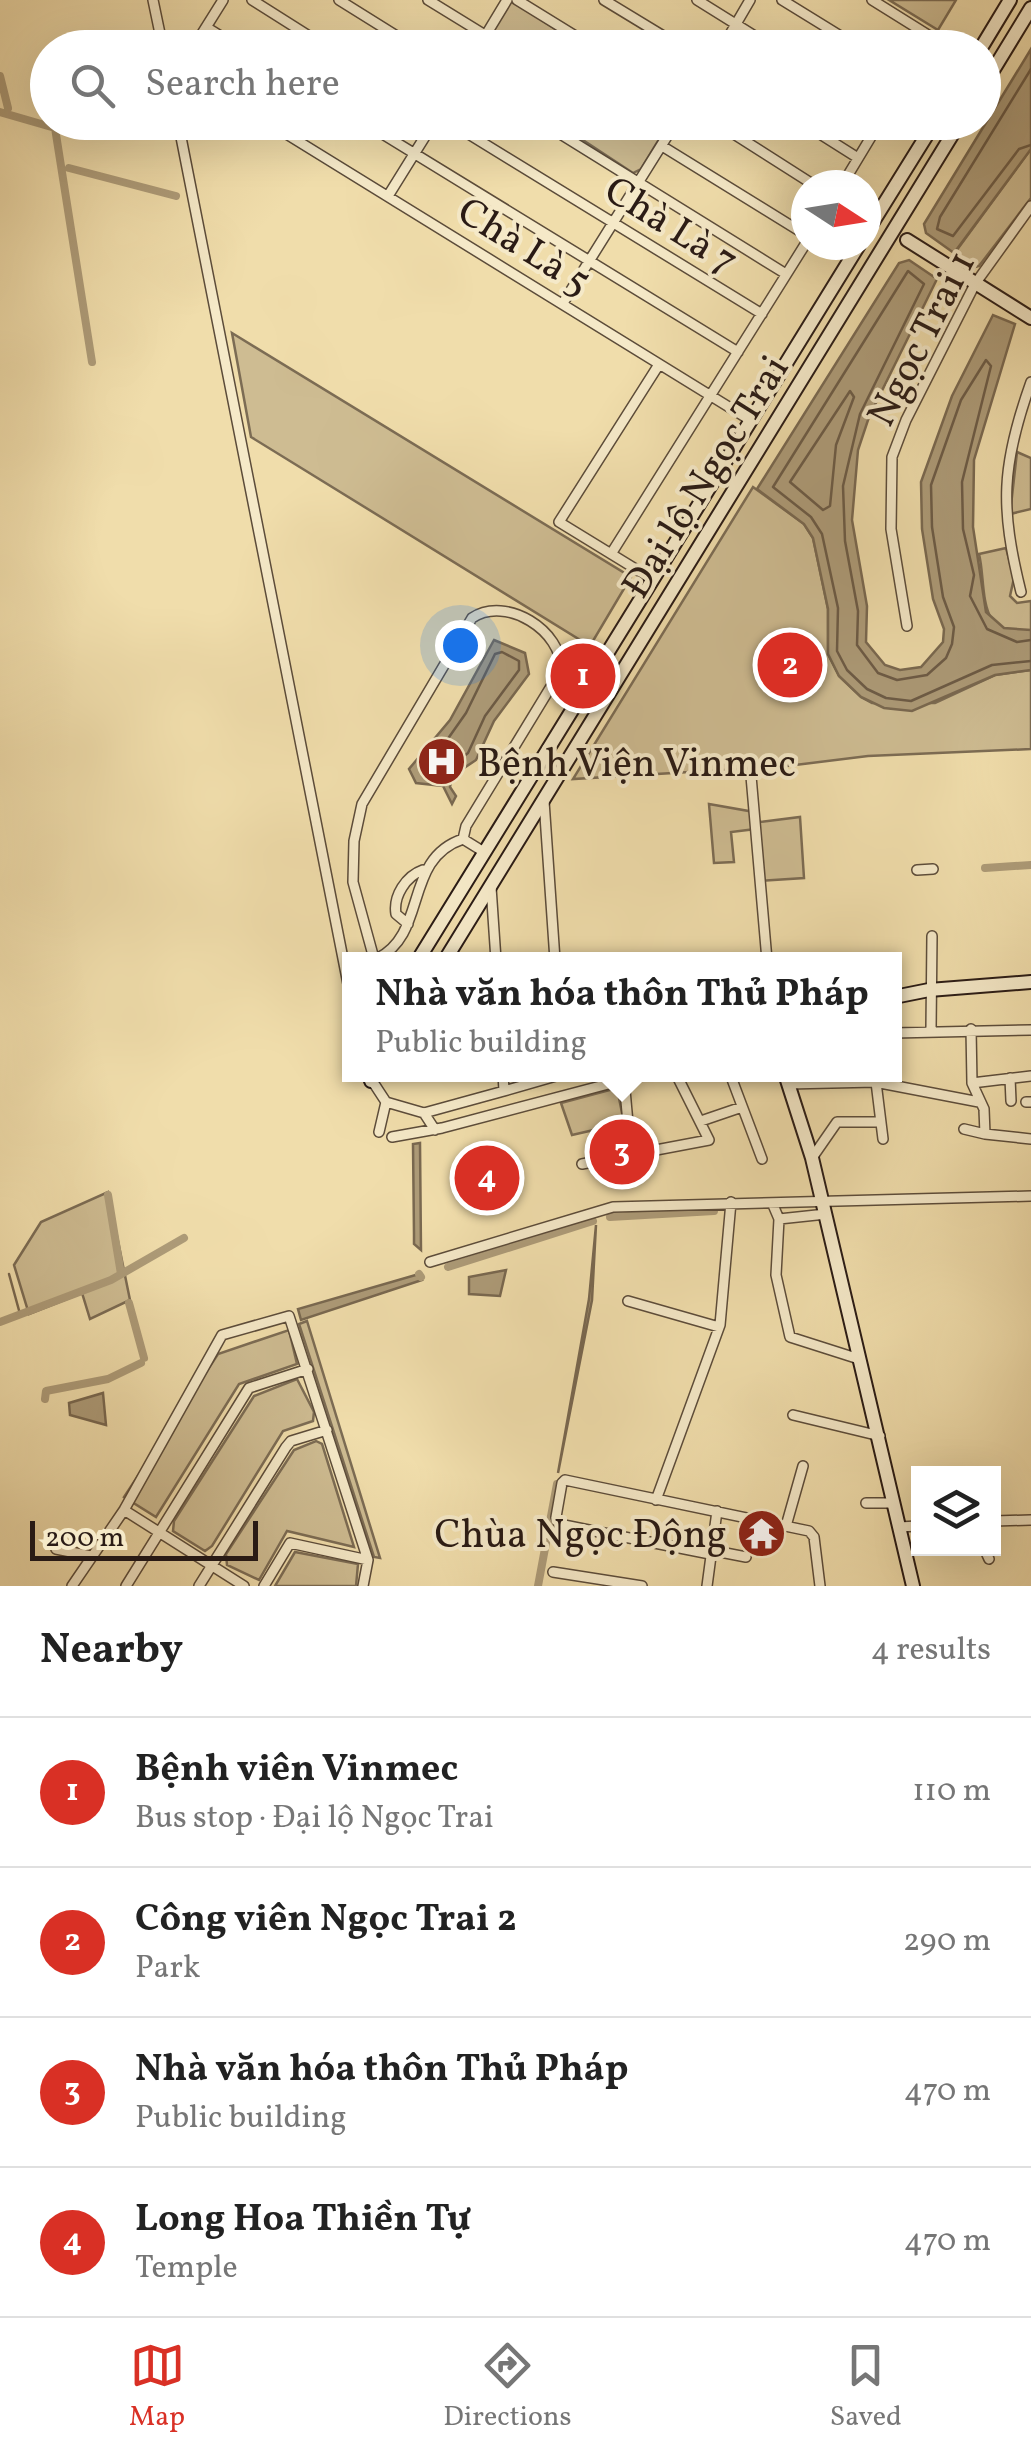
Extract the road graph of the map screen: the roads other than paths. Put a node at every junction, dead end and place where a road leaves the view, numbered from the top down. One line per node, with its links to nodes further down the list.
1 (153, 0): 17 (street)
2 (223, 0): 16 (street)
3 (252, 0): 20 (street)
4 (338, 0): 21 (street)
5 (428, 0): 22 (street)
6 (507, 0): 23 (street)
7 (516, 0): 24 (street)
8 (604, 0): 25 (street)
9 (696, 0): 15 (street)
10 (750, 0): 15 (street)
11 (782, 0): 28 (street)
12 (872, 0): 29 (street)
13 (1010, 0): 30 (main road)
14 (1031, 8): 31 (main road)
15 (736, 24): 26 (street); 27 (street)
16 (206, 27): 18 (street); 19 (street)
17 (159, 30)
18 (204, 30)
19 (211, 30)
20 (300, 30)
21 (387, 30)
22 (476, 30)
23 (489, 30)
24 (565, 30)
25 (653, 30)
26 (732, 30)
27 (746, 30)
28 (831, 30)
29 (920, 30)
30 (992, 30)
31 (1001, 57)
32 (182, 140): 93 (street)
33 (297, 140): 50 (street, Chà Là 5)
34 (393, 140): 45 (street)
35 (422, 140): 45 (street)
36 (477, 140): 53 (street, Chà Là 7)
37 (570, 140): 49 (street)
38 (666, 140): 44 (street)
39 (743, 140): 47 (street)
40 (830, 140): 46 (street)
41 (869, 140): 46 (street)
42 (923, 140): 51 (main road)
43 (949, 140): 56 (main road, Đại lộ Ngọc Trai)
44 (662, 146): 49 (street); 55 (street)
45 (414, 153): 50 (street); 59 (street)
46 (858, 158): 48 (street)
47 (791, 170)
48 (851, 170)
49 (639, 182): 53 (street); 60 (street)
50 (388, 196): 62 (street, Chà Là 5)
51 (881, 205)
52 (1031, 206): 61 (street, Ngọc Trai 1)
53 (614, 224): 59 (street); 63 (street, Chà Là 7)
54 (881, 227): 56 (main road)
55 (791, 229)
56 (893, 231): 61 (main road); 75 (main road, Đại lộ Ngọc Trai)
57 (794, 260): 60 (street)
58 (849, 260): 69 (main road, Đại lộ Ngọc Trai)
59 (588, 263): 62 (street); 65 (street)
60 (786, 274): 63 (street)
61 (974, 284): 64 (main road); 73 (street, Ngọc Trai 1)
62 (563, 304): 66 (street, Chà Là 5)
63 (762, 314): 65 (street)
64 (1031, 318)
65 (738, 352): 68 (street)
66 (658, 366): 68 (street, Chà Là 5); 70 (street)
67 (1031, 382): 72 (street)
68 (711, 395): 69 (street, Chà Là 5); 70 (street)
69 (750, 420): 71 (main road, Đại lộ Ngọc Trai)
70 (612, 554): 71 (street)
71 (652, 578): 74 (main road, Đại lộ Ngọc Trai)
72 (1022, 592)
73 (906, 626)
74 (582, 692): 75 (main road); 79 (main road, Đại lộ Ngọc Trai)
75 (602, 704): 77 (main road, Đại lộ Ngọc Trai)
76 (751, 776): 92 (street)
77 (544, 798): 83 (main road, Đại lộ Ngọc Trai); 91 (street)
78 (463, 839): 79 (street); 81 (street); 86 (street)
79 (484, 852): 88 (main road, Đại lộ Ngọc Trai)
80 (933, 869): 82 (street)
81 (424, 870): 84 (street); 84 (street)
82 (916, 870)
83 (491, 884): 89 (main road, Đại lộ Ngọc Trai); 90 (street)
84 (408, 924): 87 (street)
85 (932, 936): 95 (street)
86 (372, 952)
87 (387, 952)
88 (423, 952)
89 (449, 952)
90 (495, 952)
91 (554, 952)
92 (766, 952)
93 (342, 953)
94 (1031, 982): 95 (main road)
95 (929, 990): 96 (main road); 97 (street)
96 (902, 996)
97 (931, 1029): 99 (street); 100 (street)
98 (1031, 1030): 100 (street)
99 (902, 1032)
100 (968, 1036): 113 (street)
101 (1031, 1076): 102 (street)
102 (1010, 1078): 113 (street); 115 (street)
103 (374, 1082): 116 (street)
104 (503, 1082): 114 (street)
105 (539, 1082): 114 (street)
106 (616, 1082): 125 (street)
107 (624, 1082): 131 (street)
108 (680, 1082): 121 (street)
109 (733, 1082): 118 (street)
110 (788, 1082): 132 (main road)
111 (875, 1082): 122 (street)
112 (892, 1082): 117 (street)
113 (972, 1083): 117 (street)
114 (504, 1091): 120 (street)
115 (1011, 1101)
116 (386, 1102): 119 (street); 126 (street)
117 (979, 1102): 127 (street)
118 (742, 1107): 121 (street); 133 (street)
119 (410, 1113): 120 (street); 123 (street)
120 (424, 1113): 125 (street)
121 (701, 1122): 131 (street)
122 (878, 1122): 129 (street); 132 (street)
123 (413, 1125)
124 (964, 1129): 127 (street)
125 (434, 1130): 128 (street)
126 (380, 1132)
127 (985, 1134): 130 (street)
128 (392, 1136)
129 (883, 1139)
130 (1031, 1140)
131 (631, 1156): 134 (street)
132 (812, 1158): 138 (main road)
133 (762, 1159)
134 (582, 1164)
135 (1031, 1196): 138 (street)
136 (731, 1202): 137 (street); 140 (street); 142 (street)
137 (773, 1204): 138 (street); 139 (street)
138 (824, 1208): 139 (street); 143 (main road)
139 (779, 1219): 143 (street)
140 (430, 1262)
141 (628, 1301): 142 (street)
142 (720, 1327): 149 (street)
143 (859, 1358): 147 (main road)
144 (308, 1369): 146 (street); 152 (street); 159 (street)
145 (793, 1415): 147 (street)
146 (327, 1430): 164 (street); 165 (street)
147 (880, 1436): 150 (main road)
148 (803, 1466): 156 (street)
149 (656, 1500): 153 (street); 161 (street)
150 (892, 1502): 151 (street); 158 (main road)
151 (866, 1503)
152 (124, 1510): 159 (street); 162 (street)
153 (717, 1511): 156 (street); 161 (street)
154 (1031, 1520): 155 (street)
155 (1001, 1521)
156 (786, 1526): 175 (street)
157 (911, 1526): 158 (street)
158 (898, 1527): 176 (main road)
159 (160, 1532): 165 (street); 168 (street)
160 (56, 1549): 162 (street)
161 (710, 1552): 163 (street); 174 (street)
162 (92, 1556): 167 (street)
163 (746, 1557)
164 (368, 1560): 171 (street); 172 (street)
165 (212, 1565): 169 (street); 170 (street)
166 (553, 1572): 173 (street)
167 (72, 1586)
168 (126, 1586)
169 (199, 1586)
170 (244, 1586)
171 (264, 1586)
172 (363, 1586)
173 (642, 1586)
174 (706, 1586)
175 (820, 1586)
176 (914, 1586)

